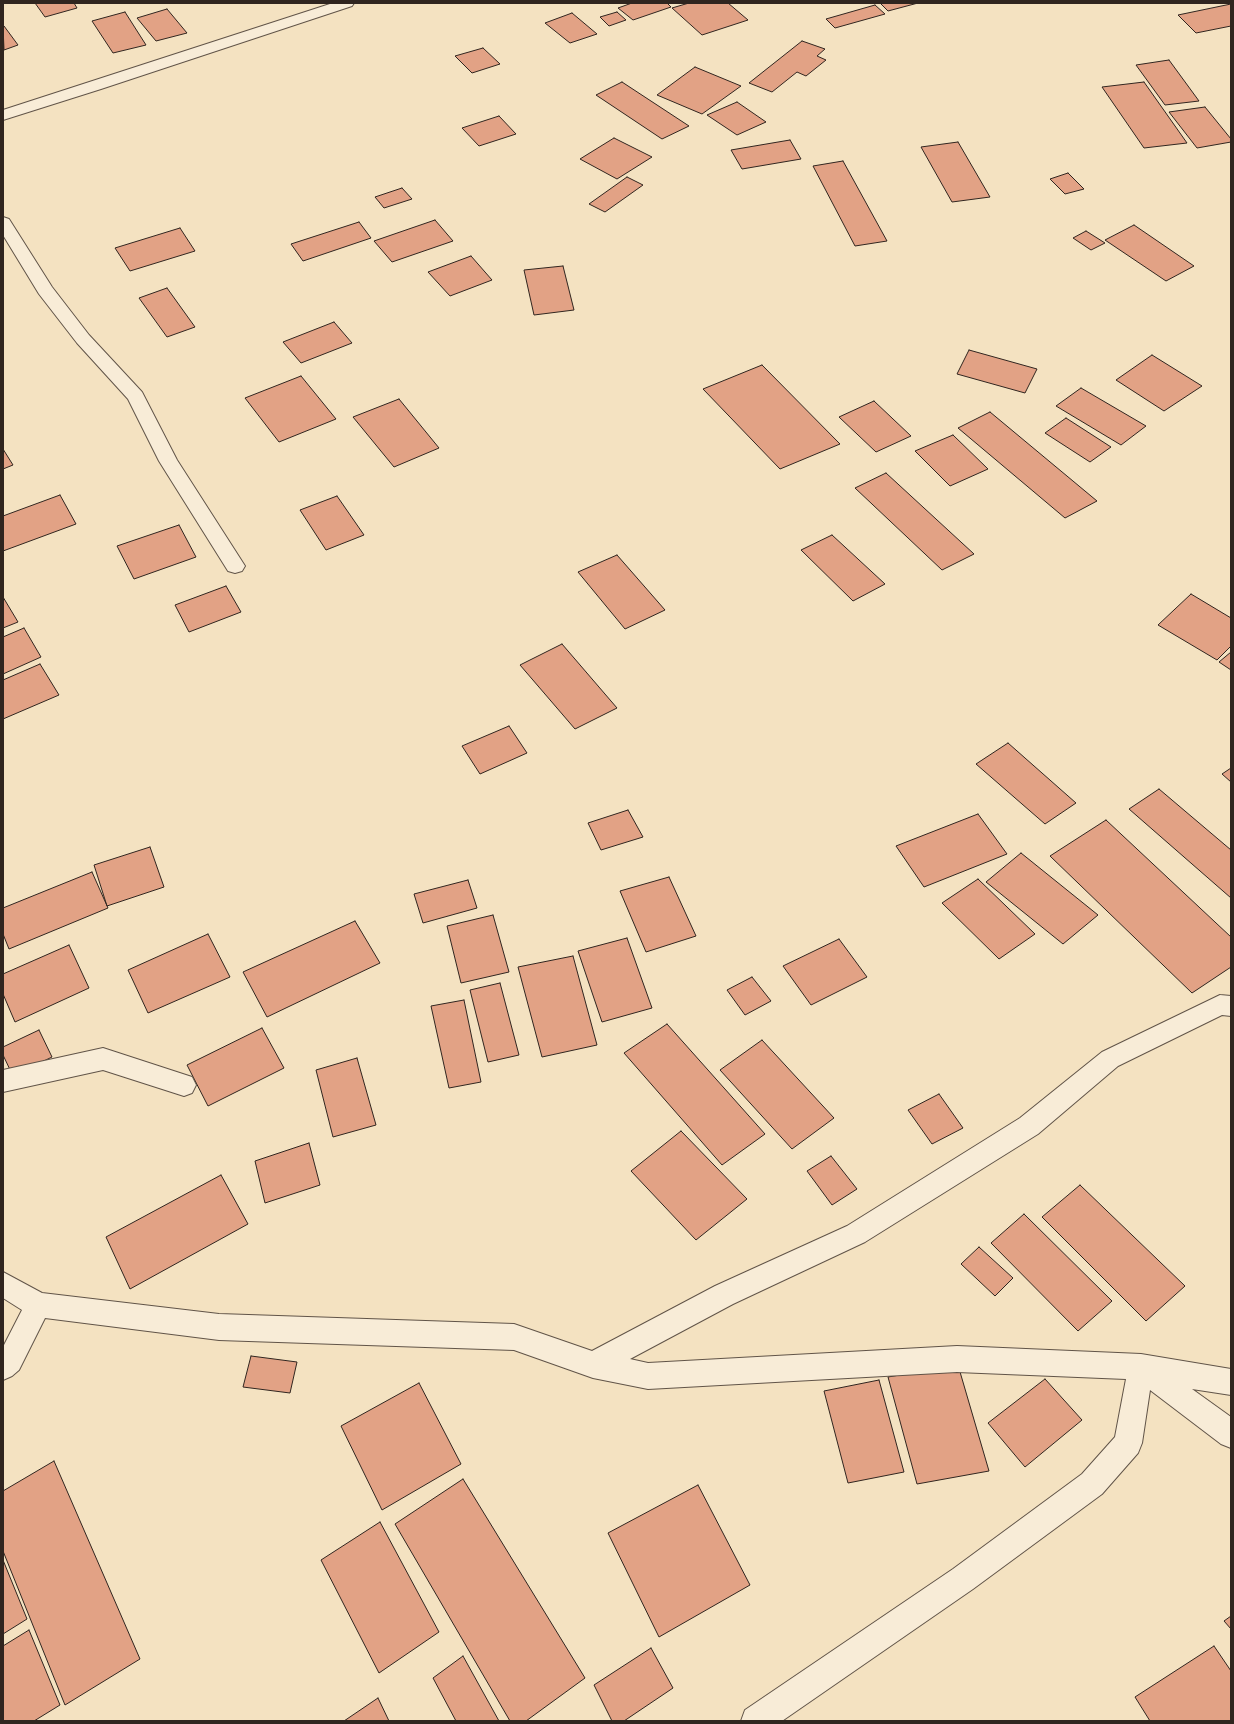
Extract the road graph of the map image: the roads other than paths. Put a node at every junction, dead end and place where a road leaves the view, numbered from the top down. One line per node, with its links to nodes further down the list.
1 (347, 3): 2 (street)
2 (3, 115)
3 (3, 222): 4 (street)
4 (234, 566)
5 (1231, 1006): 10 (street)
6 (3, 1081): 7 (street)
7 (184, 1085)
8 (3, 1284): 9 (street)
9 (38, 1305): 10 (street); 11 (street)
10 (593, 1364): 12 (street)
11 (3, 1367)
12 (1141, 1368): 13 (street); 14 (street); 15 (street)
13 (1231, 1382)
14 (1231, 1434)
15 (756, 1721)

